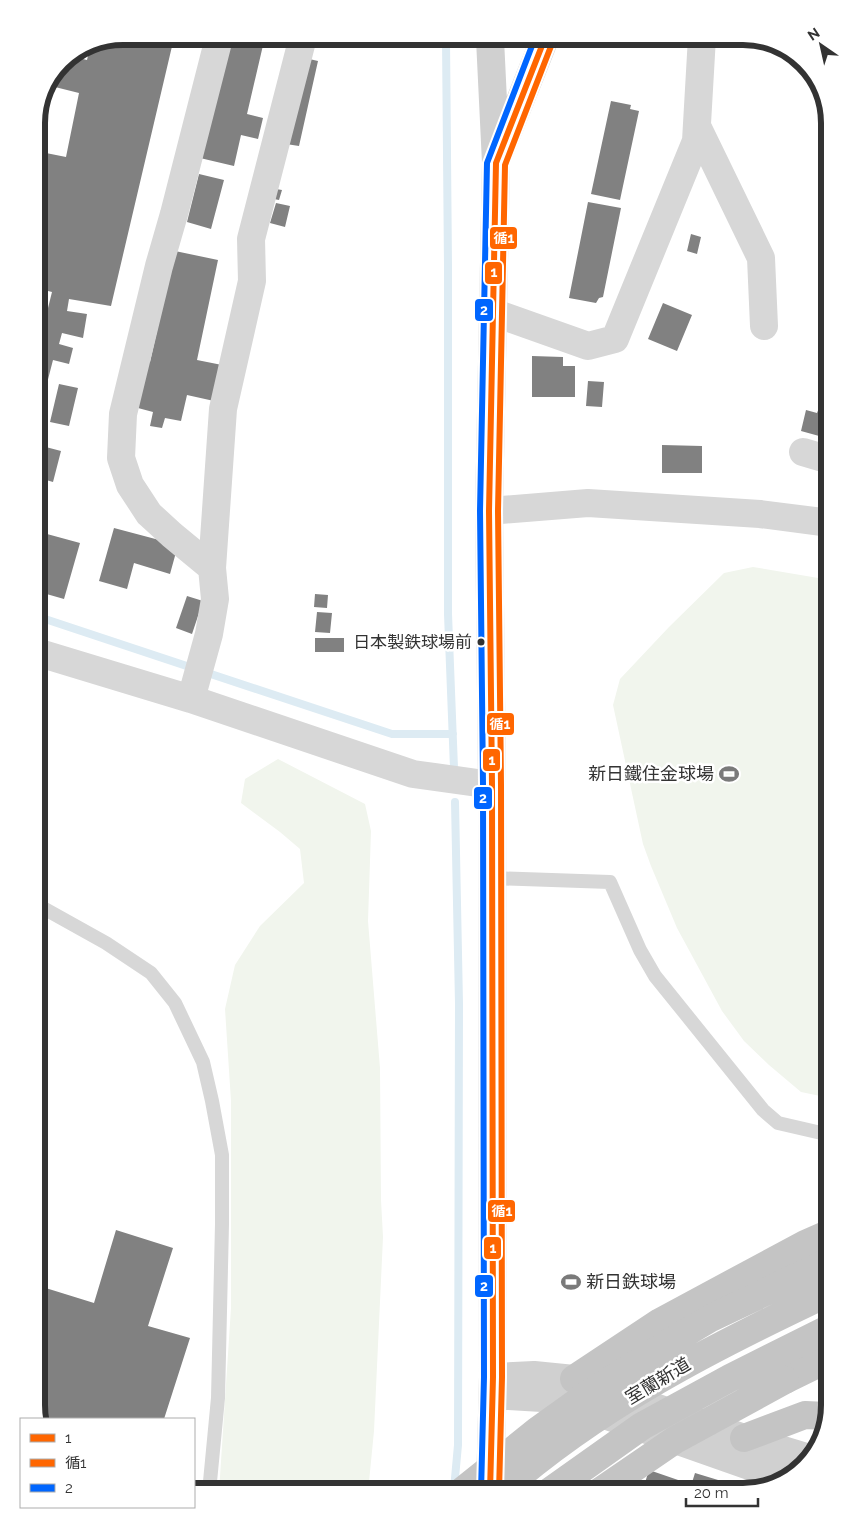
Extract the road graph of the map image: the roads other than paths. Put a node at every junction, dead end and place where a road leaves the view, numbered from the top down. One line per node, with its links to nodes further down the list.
1 (217, 45): 14 (street)
2 (301, 45): 14 (street)
3 (490, 45): 7 (street)
4 (541, 45): 7 (street)
5 (702, 45): 6 (street)
6 (697, 126): 8 (street); 9 (street)
7 (496, 163): 8 (street)
8 (492, 312): 12 (street)
9 (764, 326)
10 (803, 452): 11 (street)
11 (821, 457)
12 (489, 510): 13 (street); 17 (street)
13 (821, 522)
14 (212, 568): 16 (street)
15 (45, 654): 16 (street)
16 (196, 680): 17 (street)
17 (492, 785): 18 (street)
18 (491, 878): 20 (lane); 27 (street)
19 (45, 909): 34 (lane)
20 (821, 1133)
21 (821, 1237): 26 (highway)
22 (821, 1265): 35 (highway, bridge)
23 (821, 1296): 37 (highway, 室蘭新道, bridge)
24 (821, 1332): 38 (highway, 室蘭新道, bridge)
25 (821, 1362): 39 (highway, bridge)
26 (574, 1379): 27 (street); 29 (street)
27 (493, 1386): 33 (street); 36 (street)
28 (820, 1415): 29 (highway)
29 (744, 1438): 30 (street)
30 (781, 1449): 31 (street); 32 (street)
31 (803, 1456)
32 (777, 1475)
33 (770, 1478)
34 (210, 1483)
35 (472, 1483)
36 (490, 1483)
37 (510, 1483)
38 (562, 1483)
39 (612, 1483)

